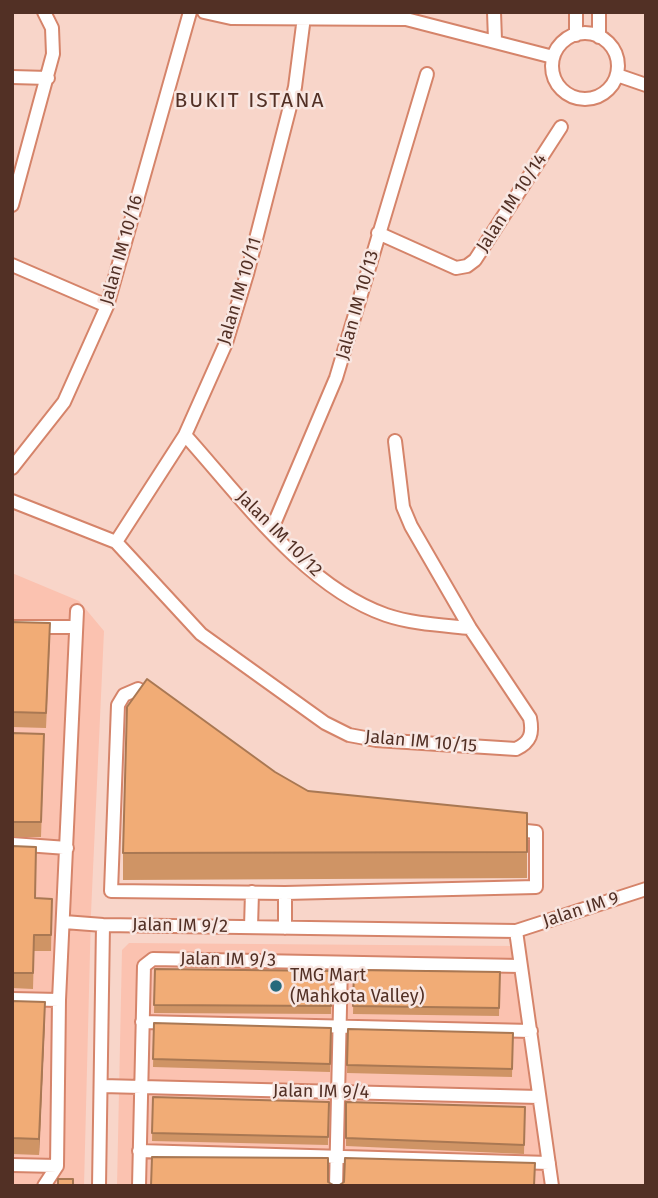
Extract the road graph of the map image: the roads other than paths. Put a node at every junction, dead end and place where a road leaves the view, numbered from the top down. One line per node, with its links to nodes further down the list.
1 (44, 12): 15 (street)
2 (190, 12): 21 (street, Jalan IM 10/16)
3 (204, 12): 7 (street)
4 (494, 12): 10 (street)
5 (576, 12): 8 (street)
6 (599, 12): 9 (street)
7 (304, 17): 10 (street); 22 (street, Jalan IM 10/11)
8 (576, 35): 9 (street); 11 (street)
9 (599, 37): 13 (street)
10 (495, 40): 11 (street)
11 (553, 57): 13 (street)
12 (427, 74): 19 (street, Jalan IM 10/13)
13 (617, 75): 16 (street)
14 (12, 77): 15 (street)
15 (48, 78): 18 (street)
16 (646, 85)
17 (561, 127): 19 (street, Jalan IM 10/14)
18 (12, 205)
19 (378, 233): 26 (street, Jalan IM 10/13)
20 (12, 265): 21 (street)
21 (107, 306): 24 (street, Jalan IM 10/16)
22 (185, 435): 26 (street, Jalan IM 10/12); 27 (street, Jalan IM 10/11)
23 (395, 441): 31 (street, Jalan IM 10/15)
24 (12, 468)
25 (12, 501): 27 (street, Jalan IM 10/15)
26 (271, 531): 31 (street, Jalan IM 10/12)
27 (116, 542): 31 (street, Jalan IM 10/15)
28 (77, 611): 30 (street)
29 (12, 627): 30 (street)
30 (76, 627): 33 (street)
31 (470, 628)
32 (12, 844): 33 (street)
33 (67, 848): 37 (street)
34 (646, 889): 41 (street, Jalan IM 9)
35 (252, 892): 36 (street); 36 (street); 39 (street)
36 (285, 893): 40 (street)
37 (64, 922): 38 (street, Jalan IM 9/2); 45 (street)
38 (103, 926): 39 (street, Jalan IM 9/2); 49 (street)
39 (251, 927): 40 (street, Jalan IM 9/2)
40 (285, 928): 41 (street, Jalan IM 9/2)
41 (516, 931): 43 (street)
42 (341, 963): 43 (street, Jalan IM 9/3); 46 (street, Jalan IM 9/3); 47 (street)
43 (520, 966): 48 (street)
44 (12, 999): 45 (street)
45 (59, 1000): 57 (street)
46 (142, 1022): 47 (street); 50 (street, Jalan IM 9/3)
47 (340, 1027): 48 (street); 51 (street)
48 (531, 1031): 52 (street)
49 (102, 1086): 50 (street, Jalan IM 9/4); 59 (street)
50 (140, 1088): 51 (street, Jalan IM 9/4); 53 (street, Jalan IM 9/3)
51 (338, 1093): 52 (street, Jalan IM 9/4); 54 (street)
52 (539, 1097): 55 (street)
53 (139, 1152): 54 (street); 60 (street, Jalan IM 9/3)
54 (337, 1157): 55 (street); 61 (street)
55 (549, 1163): 62 (street)
56 (12, 1165): 57 (street)
57 (57, 1166): 58 (street)
58 (44, 1186)
59 (99, 1186)
60 (139, 1186)
61 (336, 1186)
62 (552, 1186)

